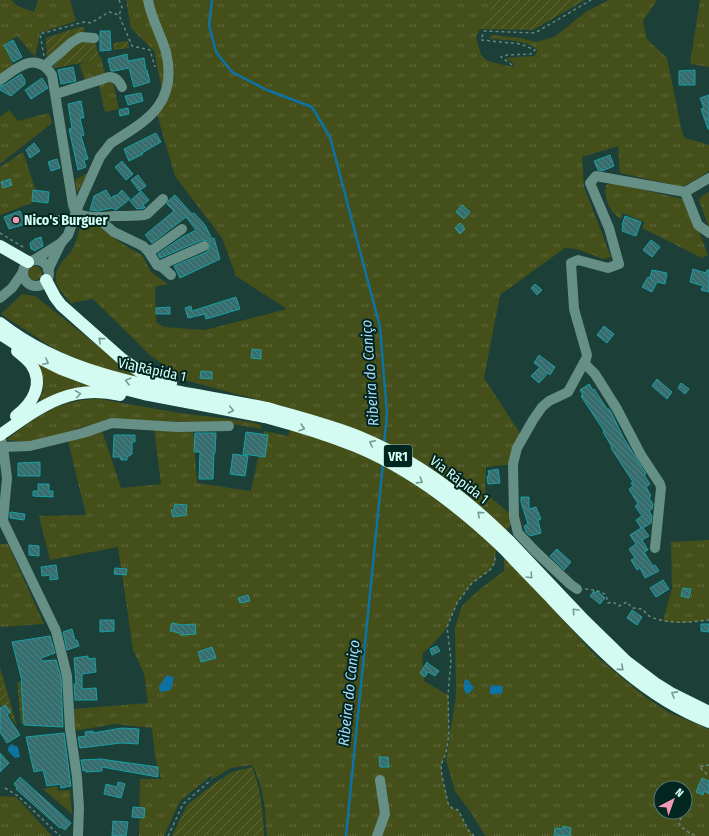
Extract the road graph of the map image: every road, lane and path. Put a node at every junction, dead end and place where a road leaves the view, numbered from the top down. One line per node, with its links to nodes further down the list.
1 (119, 0): 4 (path)
2 (148, 0): 15 (street)
3 (591, 0): 7 (path)
4 (119, 15): 6 (path); 8 (path)
5 (94, 38): 6 (street)
6 (46, 62)
7 (512, 65)
8 (155, 67)
9 (0, 80): 11 (street)
10 (122, 87): 11 (street)
11 (56, 94): 15 (street)
12 (709, 178): 13 (street)
13 (685, 192): 21 (street); 35 (street)
14 (163, 199): 16 (street)
15 (76, 213): 16 (street); 18 (street)
16 (97, 218): 26 (street)
17 (55, 220): 18 (street)
18 (72, 225): 22 (street)
19 (182, 229): 26 (street)
20 (0, 233): 25 (path)
21 (709, 233)
22 (61, 244): 27 (street); 29 (street)
23 (0, 246): 27 (highway)
24 (204, 246): 28 (street)
25 (25, 249)
26 (148, 251): 28 (street)
27 (28, 265): 29 (street); 31 (street); 32 (street)
28 (162, 267): 30 (street)
29 (47, 275): 31 (street); 36 (highway, one-way to 29)
30 (171, 275)
31 (27, 283): 32 (street)
32 (12, 288): 33 (street)
33 (0, 298)
34 (1, 330): 36 (highway, Via Rápida 1 / VR1, one-way to 34); 37 (highway, Via Rápida 1 / VR1, one-way to 37); 40 (highway)
35 (584, 363): 43 (street); 44 (street)
36 (235, 402): 38 (highway, Via Rápida 1 / VR1)
37 (197, 404): 38 (highway, Via Rápida 1 / VR1, one-way to 38); 40 (highway, one-way to 37)
38 (266, 413): 42 (highway, Via Rápida 1 / VR1, bridge)
39 (229, 426): 40 (street)
40 (2, 434): 41 (street)
41 (2, 466): 55 (street)
42 (502, 548): 46 (highway, Via Rápida 1 / VR1, one-way to 42); 47 (highway, Via Rápida 1 / VR1, one-way to 47); 58 (path)
43 (655, 548)
44 (577, 589): 45 (path)
45 (709, 620)
46 (709, 712)
47 (709, 722)
48 (709, 765): 49 (path)
49 (709, 776)
50 (211, 780): 56 (path)
51 (380, 780): 57 (street)
52 (5, 788): 54 (path)
53 (680, 820): 59 (path)
54 (60, 836)
55 (78, 836)
56 (168, 836)
57 (377, 836)
58 (474, 836)
59 (698, 836)

